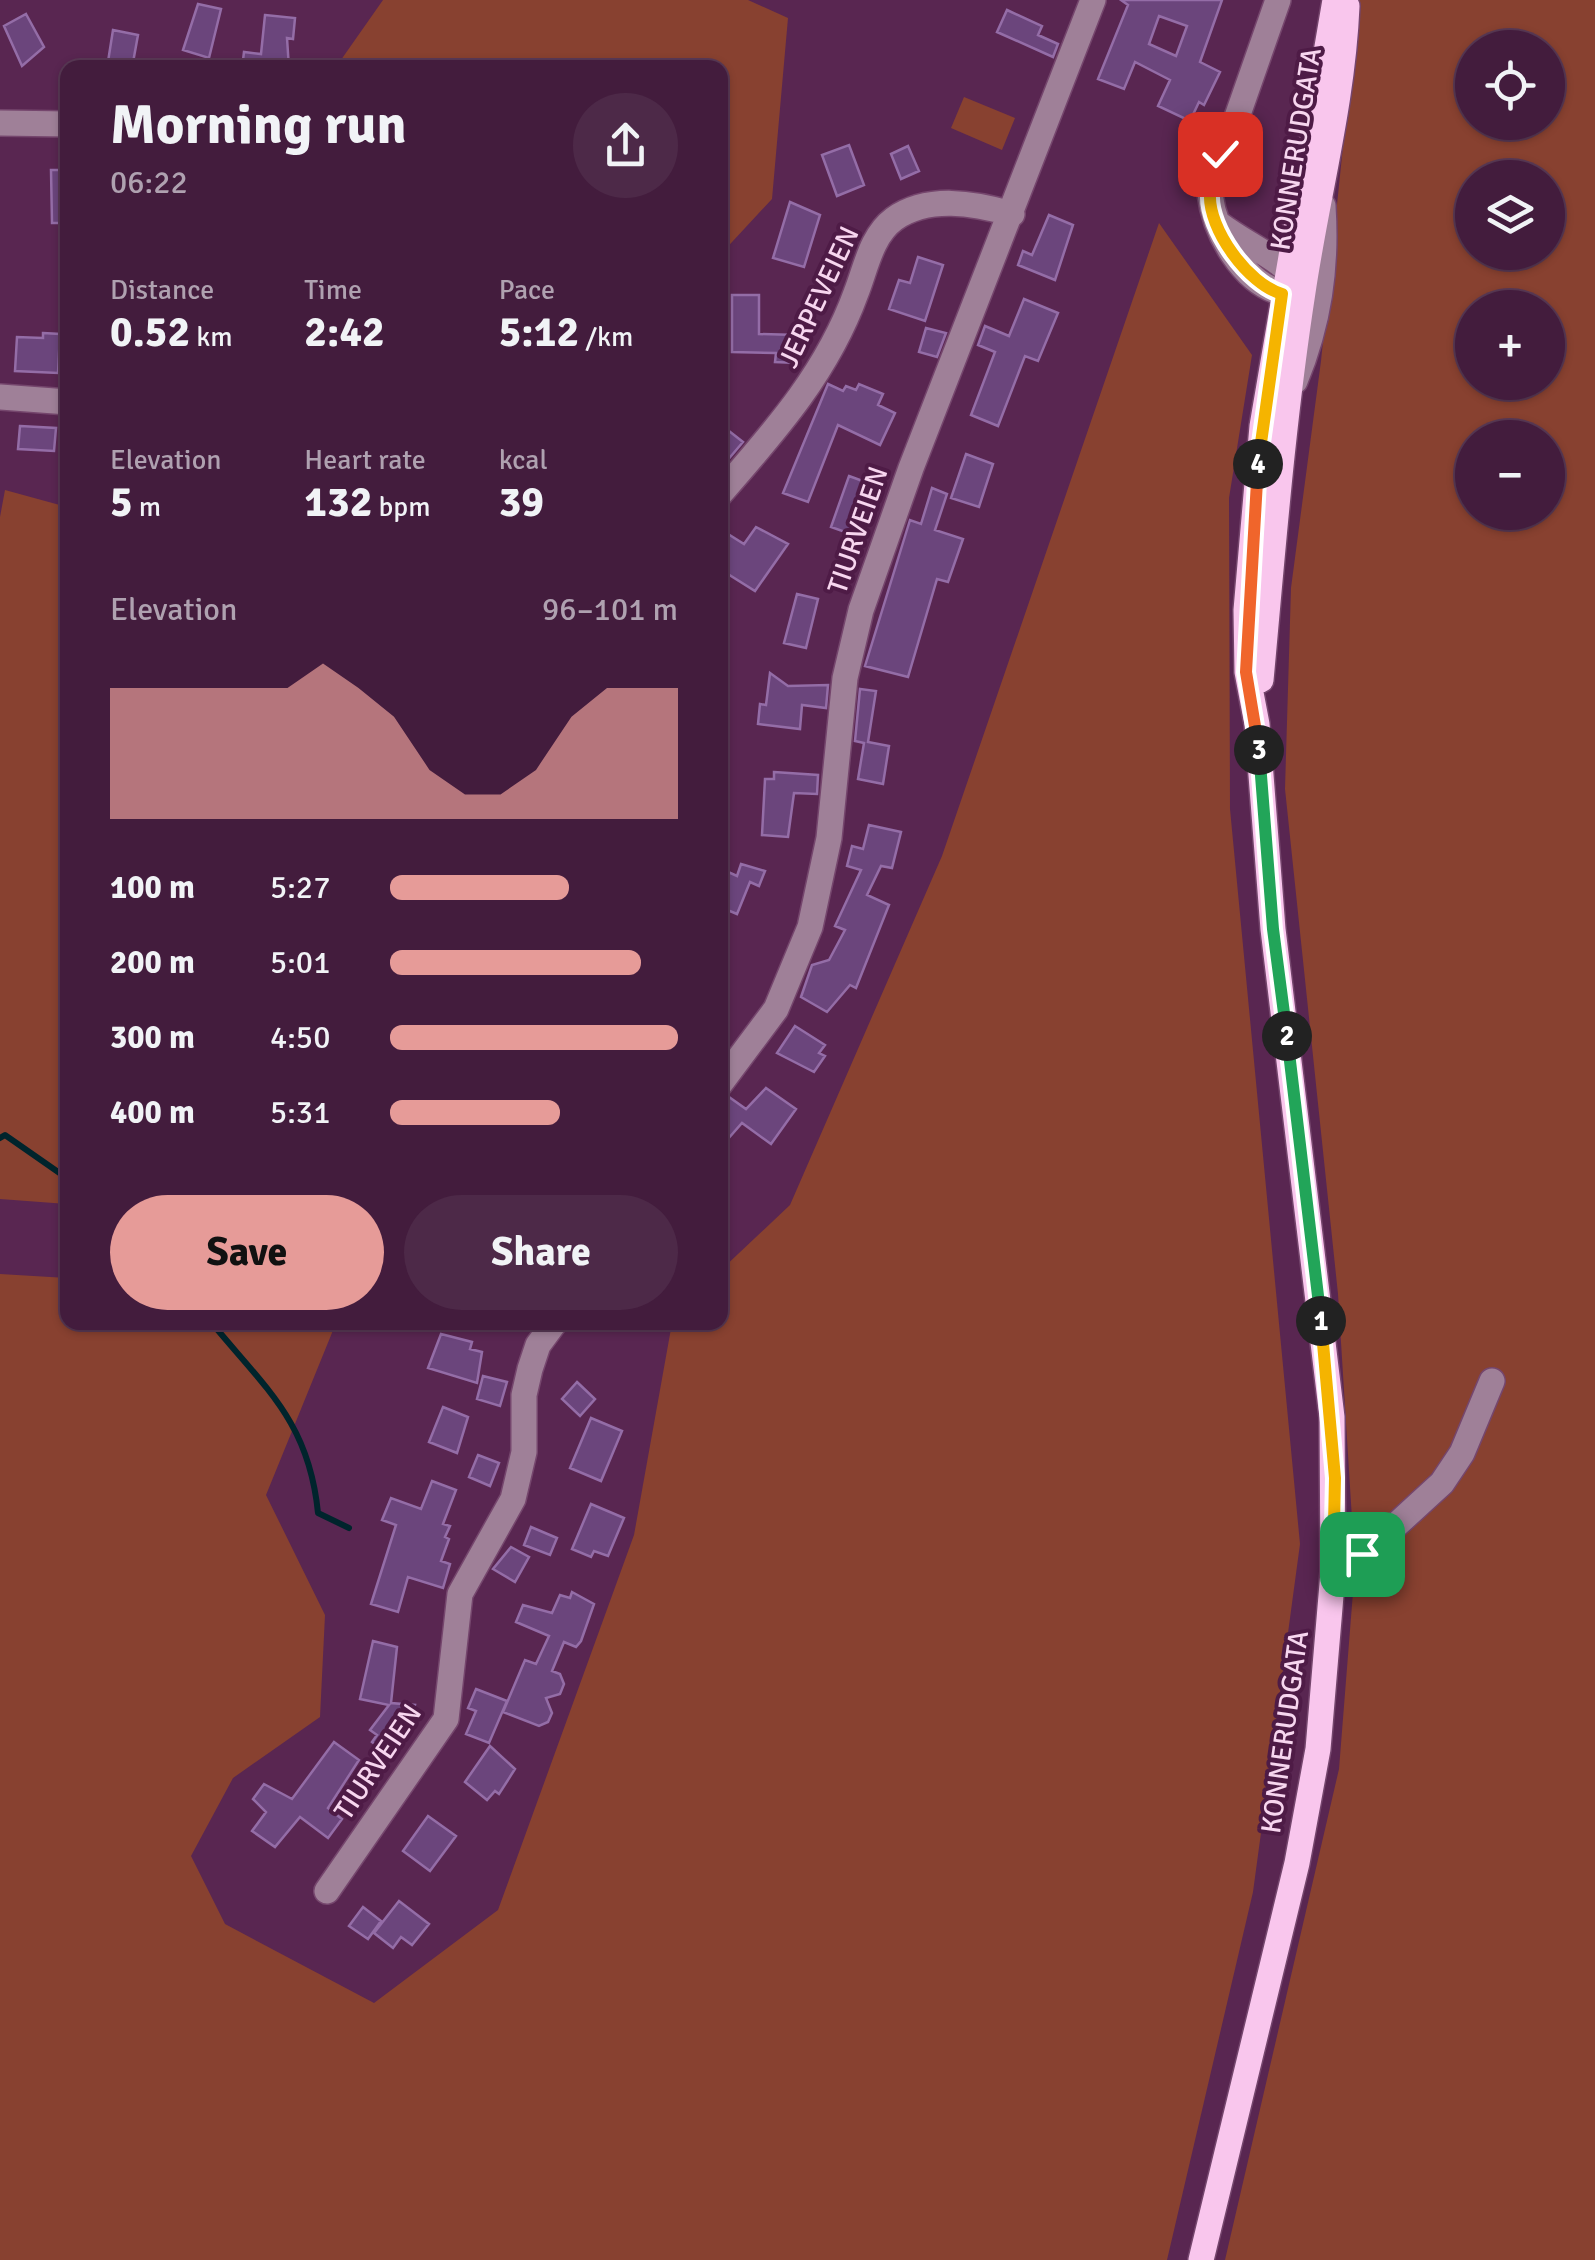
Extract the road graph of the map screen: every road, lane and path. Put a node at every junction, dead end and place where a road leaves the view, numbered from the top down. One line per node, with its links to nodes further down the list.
1 (1092, 0): 8 (street, TIURVEIEN)
2 (1278, 0): 9 (street)
3 (1336, 0): 10 (main road, KONNERUDGATA)
4 (1347, 0): 7 (main road, KONNERUDGATA)
5 (0, 123): 6 (street)
6 (60, 124)
7 (1322, 201): 11 (main road, KONNERUDGATA); 13 (street)
8 (1012, 214): 15 (street, JERPEVEIEN); 17 (street, TIURVEIEN)
9 (1219, 224): 10 (street); 11 (street)
10 (1286, 264): 11 (street)
11 (1293, 290): 13 (main road, KONNERUDGATA); 16 (main road, KONNERUDGATA)
12 (0, 397): 14 (street)
13 (1287, 399): 16 (main road, KONNERUDGATA)
14 (60, 401)
15 (728, 484)
16 (1258, 724): 20 (main road, KONNERUDGATA)
17 (728, 1073)
18 (549, 1330): 21 (street, TIURVEIEN)
19 (1492, 1381): 20 (street)
20 (1333, 1572): 22 (main road, KONNERUDGATA)
21 (327, 1890)
22 (1201, 2260)

